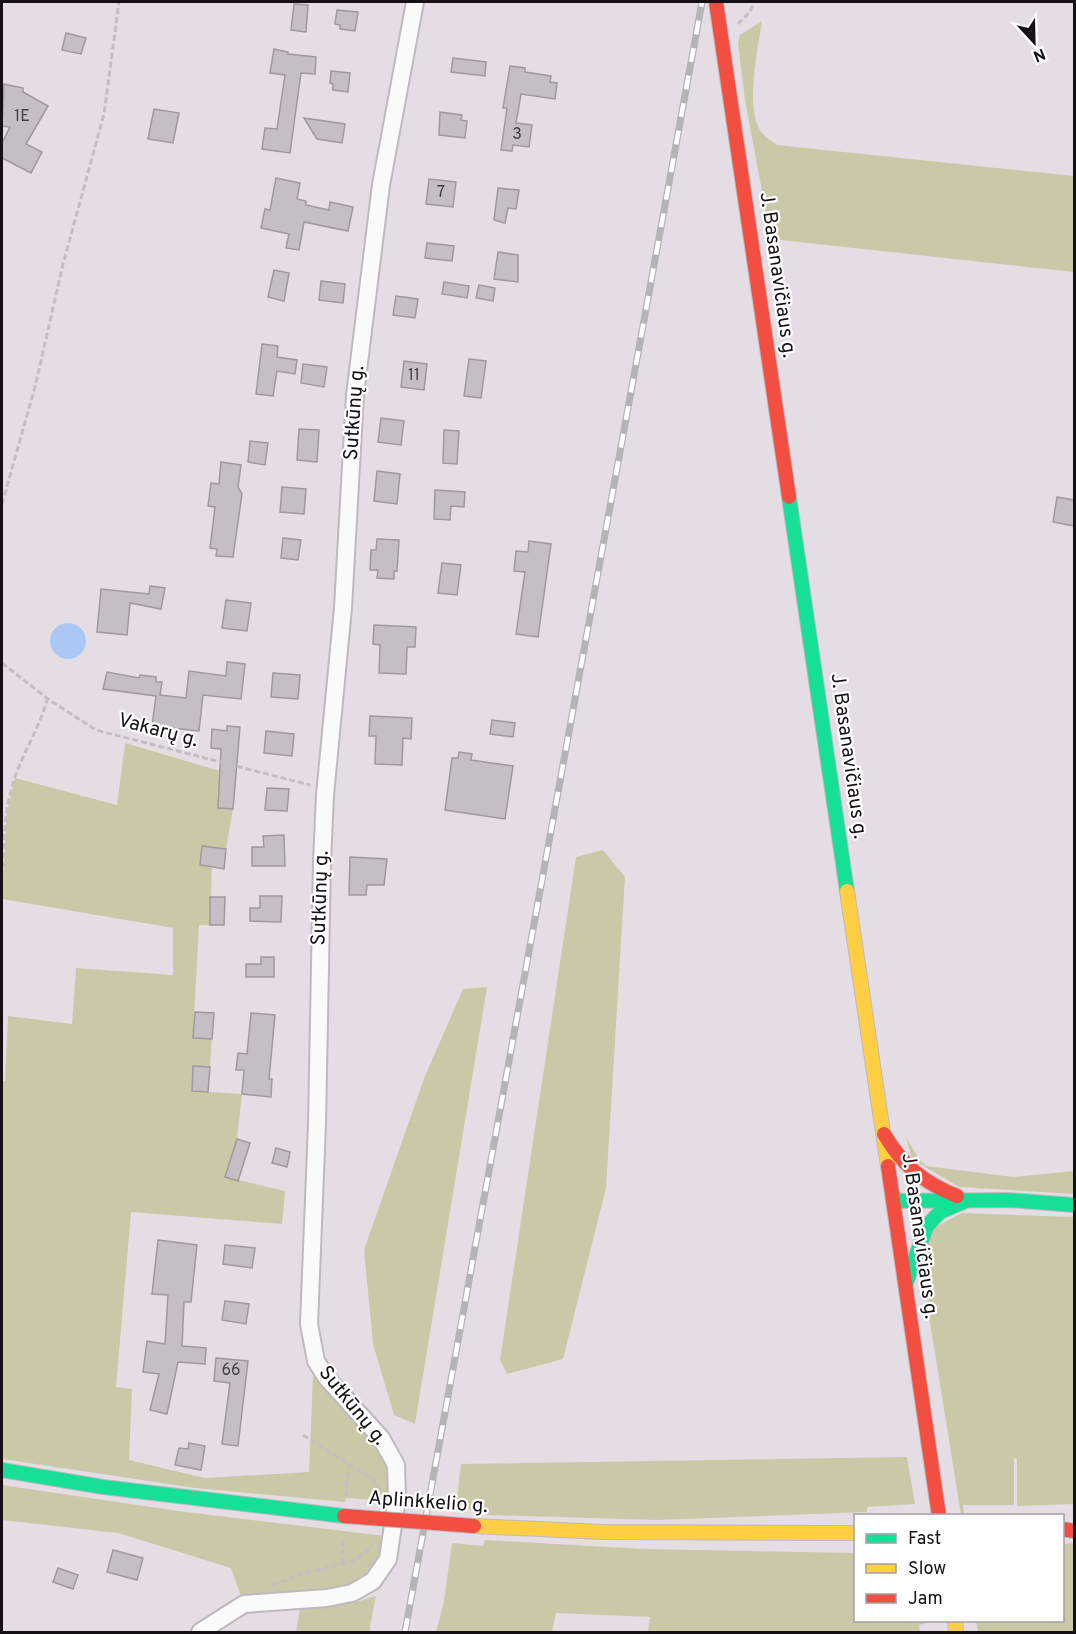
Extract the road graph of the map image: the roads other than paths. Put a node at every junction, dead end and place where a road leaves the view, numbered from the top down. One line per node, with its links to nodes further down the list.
1 (415, 2): 11 (street, Sutkūnų g.)
2 (716, 2): 3 (main road, J. Basanavičiaus g.)
3 (884, 1134): 4 (main road); 5 (main road, J. Basanavičiaus g.)
4 (969, 1199): 5 (main road); 6 (main road); 7 (main road)
5 (894, 1201): 7 (main road, J. Basanavičiaus g.)
6 (1074, 1205)
7 (906, 1283): 9 (main road, J. Basanavičiaus g.)
8 (2, 1470): 10 (main road, Aplinkkelio g., bridge)
9 (939, 1514)
10 (854, 1533)
11 (201, 1632)

